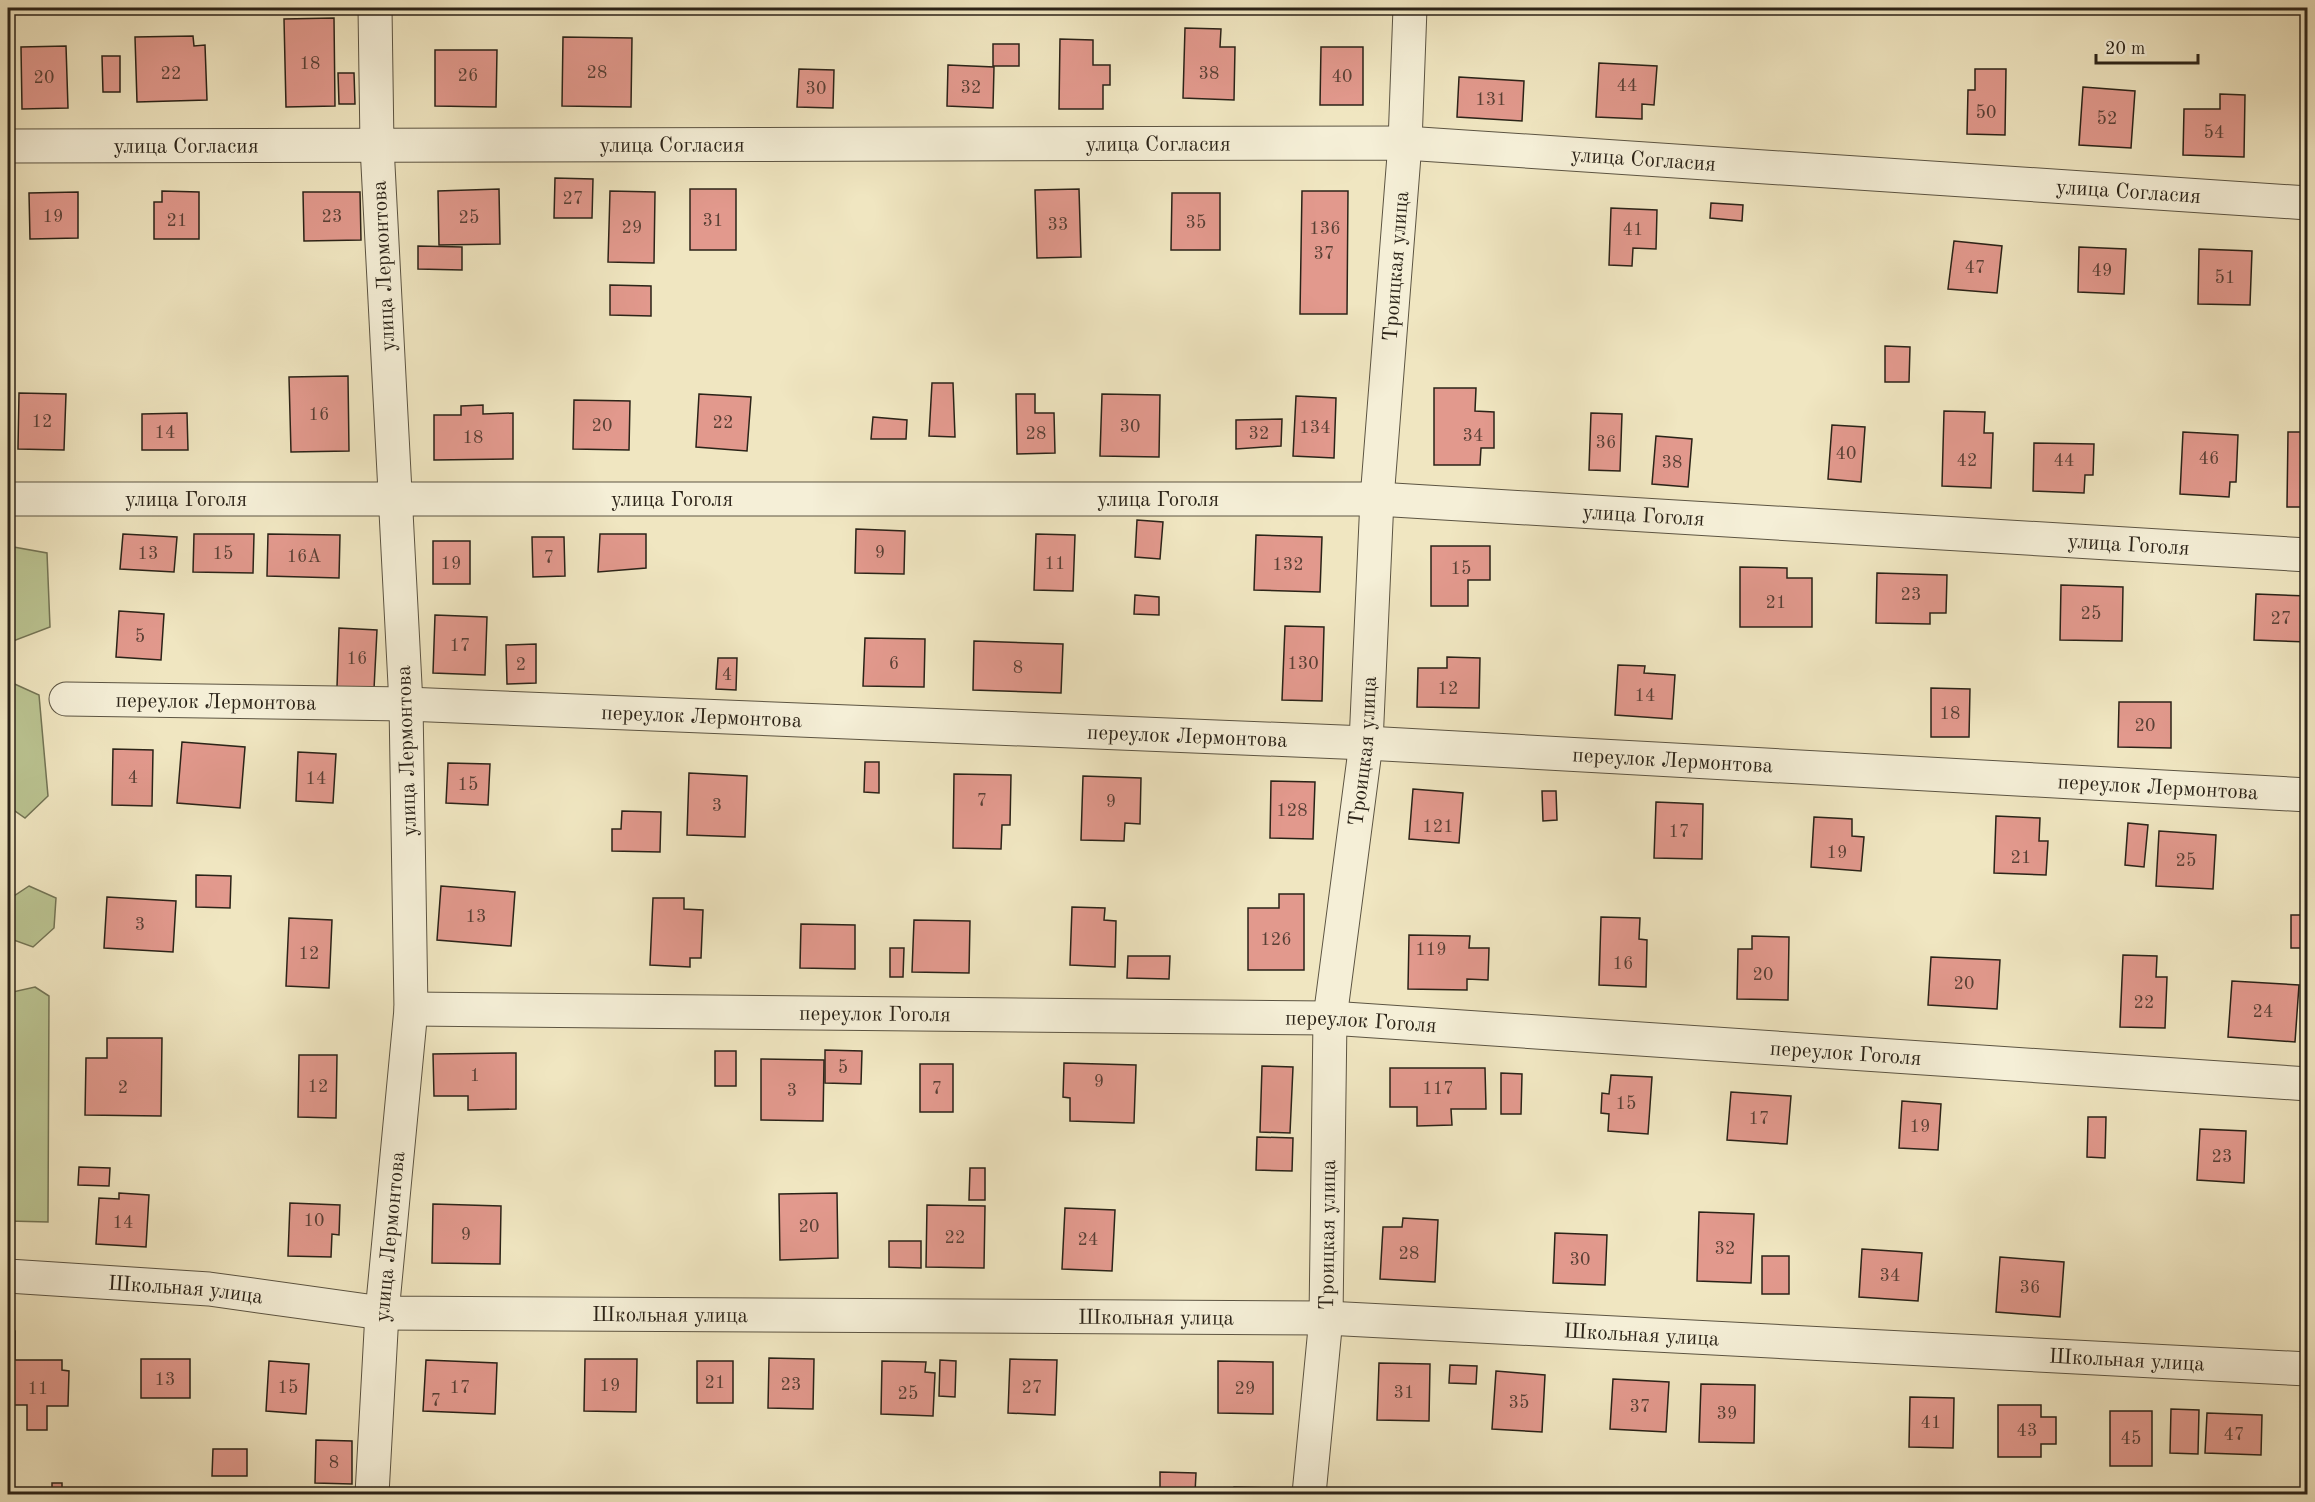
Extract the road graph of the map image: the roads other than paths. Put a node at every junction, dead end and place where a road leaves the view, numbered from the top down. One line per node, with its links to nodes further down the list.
1 (375, 8): 5 (street, улица Лермонтова)
2 (1410, 8): 3 (street, Троицкая улица)
3 (1405, 142): 5 (street, улица Согласия); 6 (street, улица Согласия); 8 (street, Троицкая улица)
4 (8, 146): 5 (street, улица Согласия)
5 (377, 146): 9 (street, улица Лермонтова)
6 (2307, 203)
7 (8, 499): 9 (street, улица Гоголя)
8 (1377, 499): 9 (street, улица Гоголя); 10 (street, улица Гоголя); 13 (street, Троицкая улица)
9 (394, 500): 12 (street, улица Лермонтова)
10 (2307, 555)
11 (66, 699): 12 (street, переулок Лермонтова)
12 (406, 704): 13 (street, переулок Лермонтова); 15 (street, улица Лермонтова)
13 (1366, 743): 14 (street, переулок Лермонтова); 16 (street, Троицкая улица)
14 (2307, 795)
15 (411, 1009): 16 (street, переулок Гоголя); 19 (street, улица Лермонтова)
16 (1330, 1018): 17 (street, переулок Гоголя); 20 (street, Троицкая улица)
17 (2307, 1084)
18 (8, 1276): 19 (street, Школьная улица)
19 (382, 1313): 20 (street, Школьная улица); 22 (street, улица Лермонтова)
20 (1326, 1318): 21 (street, Школьная улица); 23 (street, Троицкая улица)
21 (2307, 1369)
22 (372, 1494)
23 (1309, 1494)

